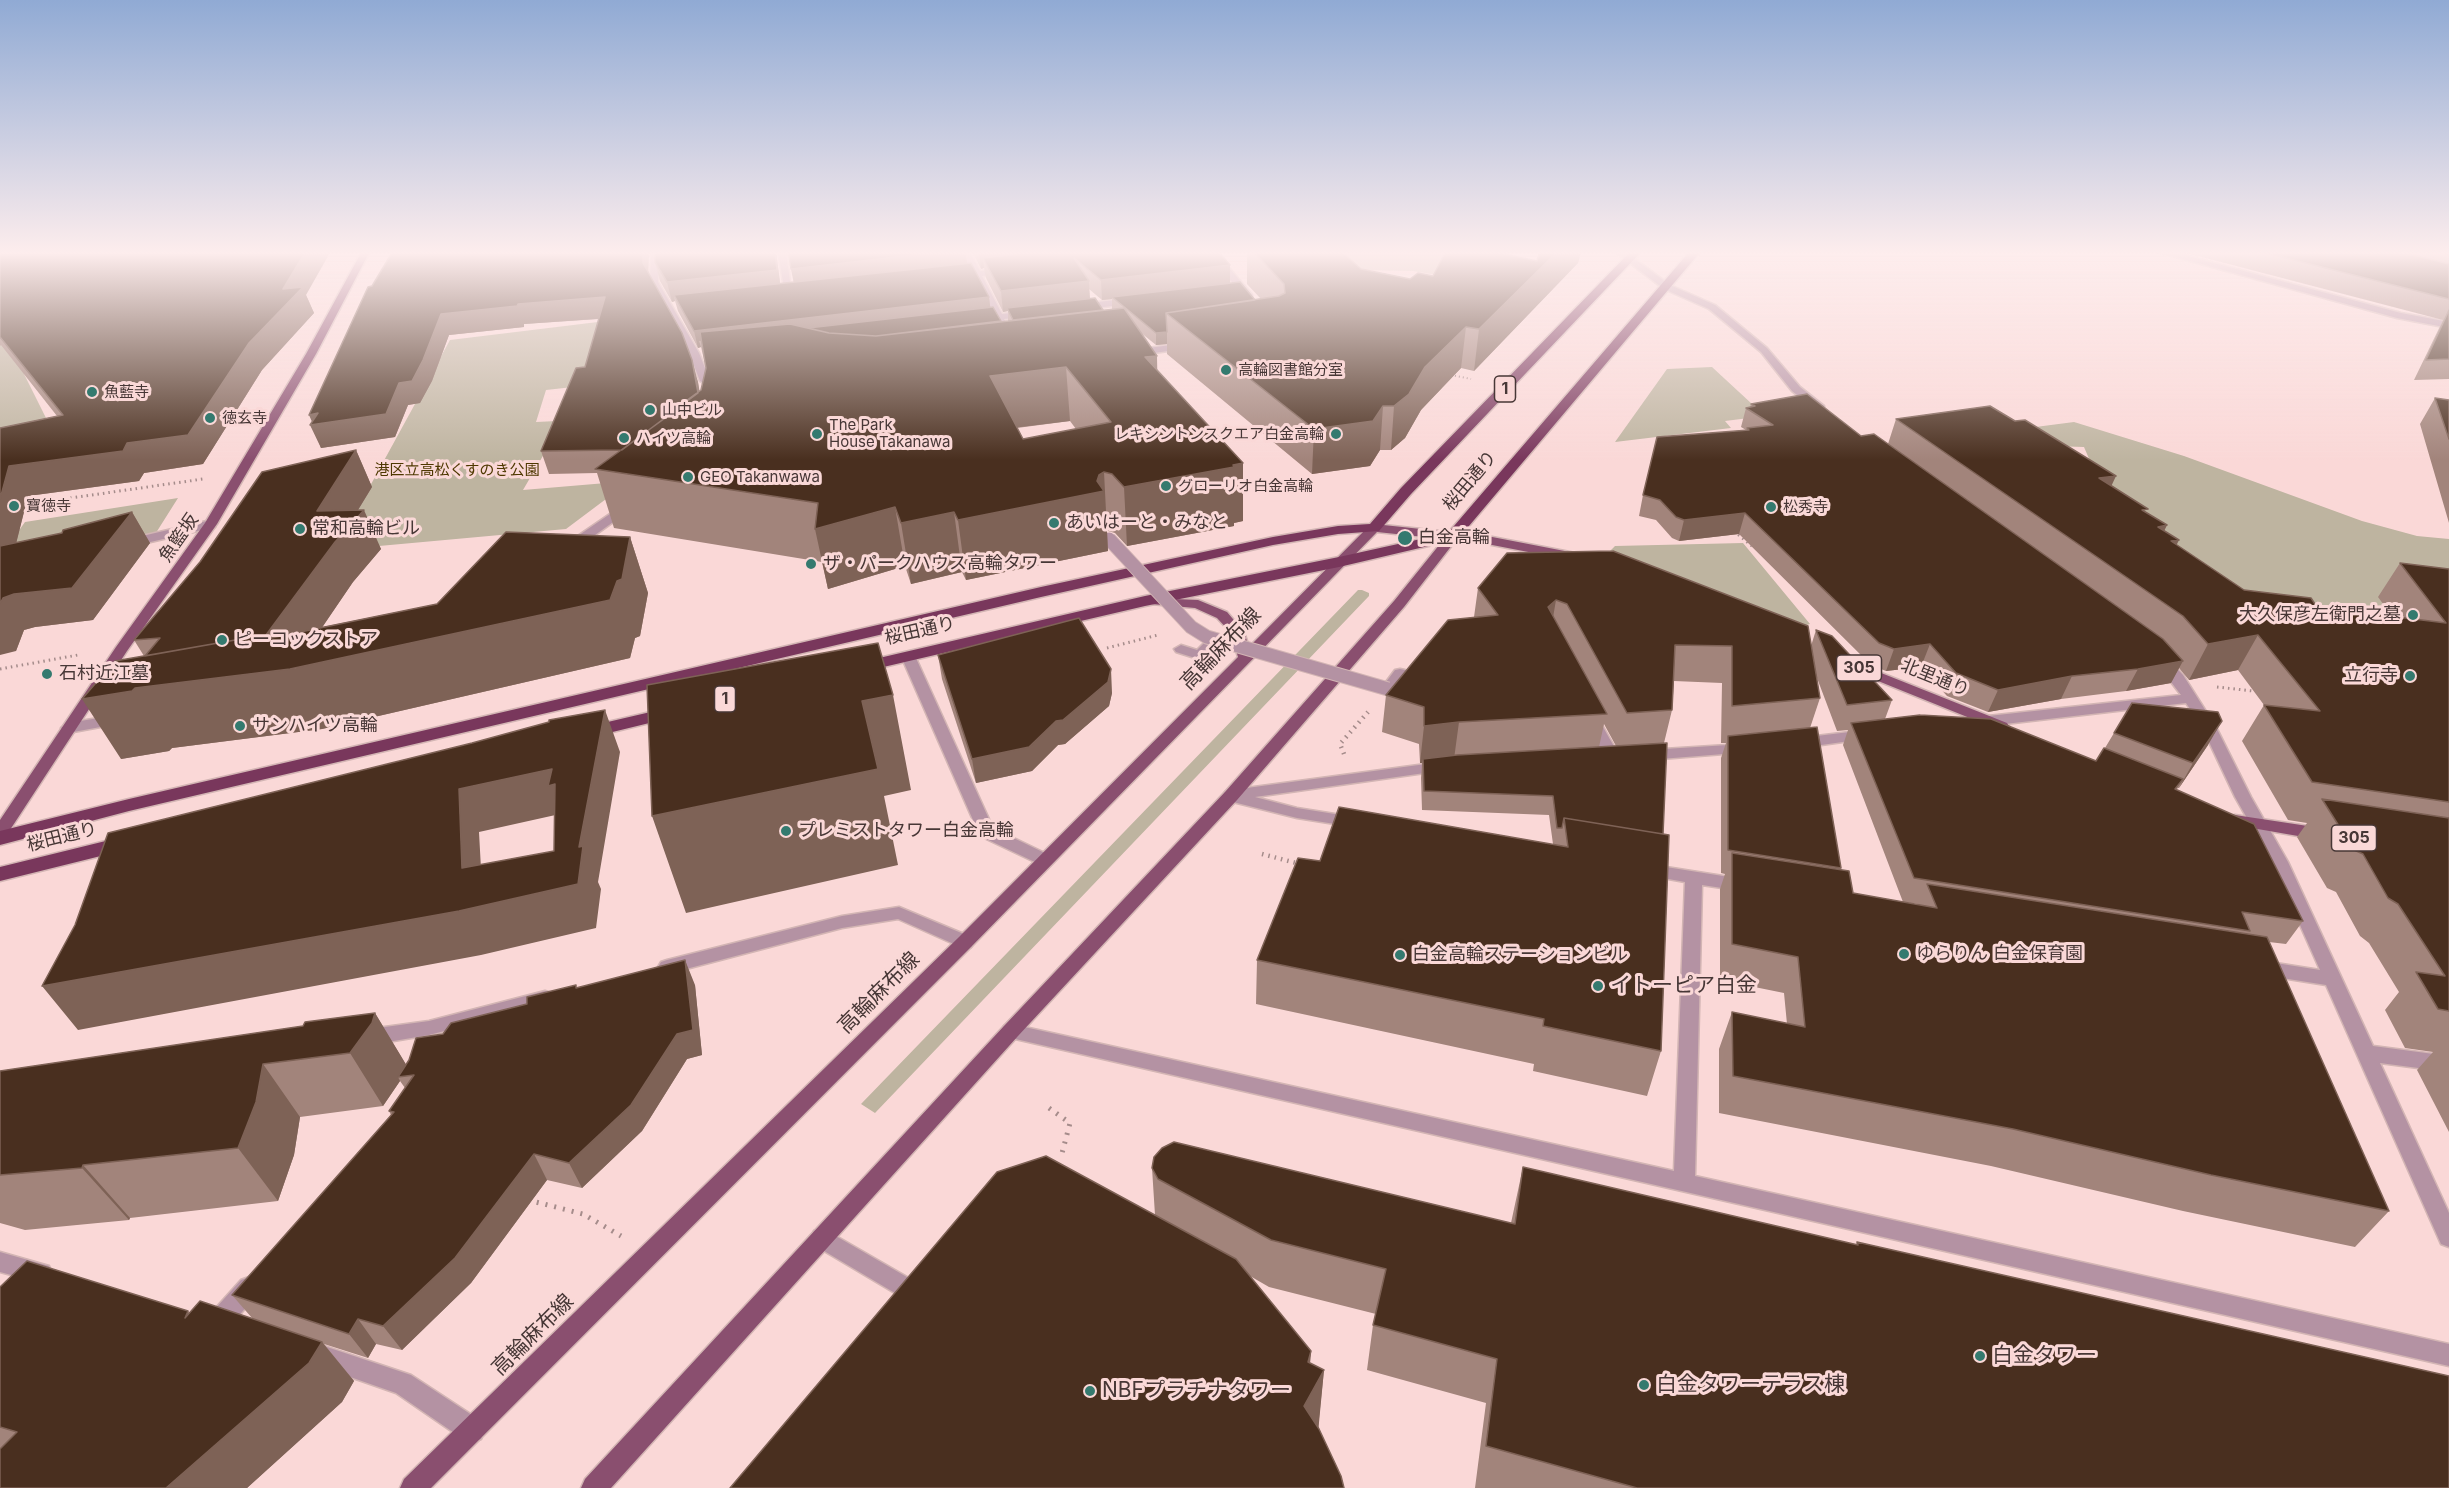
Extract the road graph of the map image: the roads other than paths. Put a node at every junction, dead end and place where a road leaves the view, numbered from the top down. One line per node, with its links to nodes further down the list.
1 (328, 320): 15 (main road, 魚籃坂)
2 (677, 320): 12 (street)
3 (1001, 320): 9 (street)
4 (1571, 320): 16 (highway, 桜田通り / 1)
5 (1638, 320): 17 (highway, 桜田通り)
6 (1728, 320): 13 (street)
7 (2424, 320): 8 (street)
8 (2449, 325)
9 (1009, 337)
10 (1200, 344): 11 (street)
11 (1119, 355)
12 (737, 378)
13 (1833, 418)
14 (635, 500): 20 (street)
15 (211, 524): 19 (street); 38 (main road, 魚籃坂)
16 (1374, 528): 17 (main road); 21 (main road, 高輪麻布線); 52 (highway, 桜田通り / 1)
17 (1453, 536): 21 (highway, 桜田通り); 22 (main road); 45 (main road)
18 (1109, 539): 24 (street, bridge)
19 (114, 547)
20 (558, 556)
21 (1339, 562): 23 (highway, 桜田通り); 29 (main road, 高輪麻布線)
22 (1592, 562)
23 (1145, 601): 27 (highway, 桜田通り); 29 (main road)
24 (1216, 639): 25 (street); 31 (street, bridge)
25 (1181, 649)
26 (2148, 650): 32 (street)
27 (908, 656): 30 (highway, 桜田通り); 53 (street)
28 (1833, 658): 36 (main road, 北里通り / 305)
29 (1245, 659): 53 (main road, 高輪麻布線)
30 (851, 669)
31 (1400, 673)
32 (2191, 698): 36 (street); 48 (street)
33 (1584, 704): 43 (street)
34 (689, 708): 41 (highway, 1)
35 (132, 718): 38 (street)
36 (1988, 720): 37 (street); 40 (main road, 北里通り / 305)
37 (1960, 724)
38 (68, 728): 49 (main road, 魚籃坂)
39 (1886, 733): 42 (street)
40 (2021, 734)
41 (574, 735)
42 (1781, 745)
43 (1758, 748)
44 (1454, 766): 45 (street)
45 (1231, 796): 47 (street); 64 (main road)
46 (2219, 814): 48 (main road, 305)
47 (1369, 825)
48 (2259, 825): 50 (main road, 305); 61 (street)
49 (0, 832)
50 (2336, 836)
51 (147, 837): 55 (highway, 桜田通り)
52 (0, 838)
53 (1045, 860): 58 (main road, 高輪麻布線)
54 (1636, 868): 56 (street)
55 (0, 874)
56 (1694, 877): 57 (street); 69 (street)
57 (1764, 888)
58 (965, 942): 60 (street); 79 (main road, 高輪麻布線)
59 (2248, 966): 61 (street)
60 (647, 972)
61 (2332, 979): 67 (street)
62 (567, 992): 63 (street)
63 (429, 1028): 65 (street); 66 (street)
64 (1011, 1031): 69 (street); 71 (main road)
65 (348, 1041)
66 (423, 1048)
67 (2365, 1053): 68 (street); 70 (street)
68 (2449, 1064)
69 (1684, 1183): 78 (street)
70 (2449, 1237)
71 (822, 1238): 75 (street); 81 (main road)
72 (0, 1262): 74 (street)
73 (266, 1268): 76 (street)
74 (58, 1278)
75 (931, 1312)
76 (196, 1316)
77 (305, 1351): 79 (street)
78 (2449, 1354)
79 (472, 1430): 80 (main road, 高輪麻布線)
80 (413, 1488)
81 (594, 1488)

